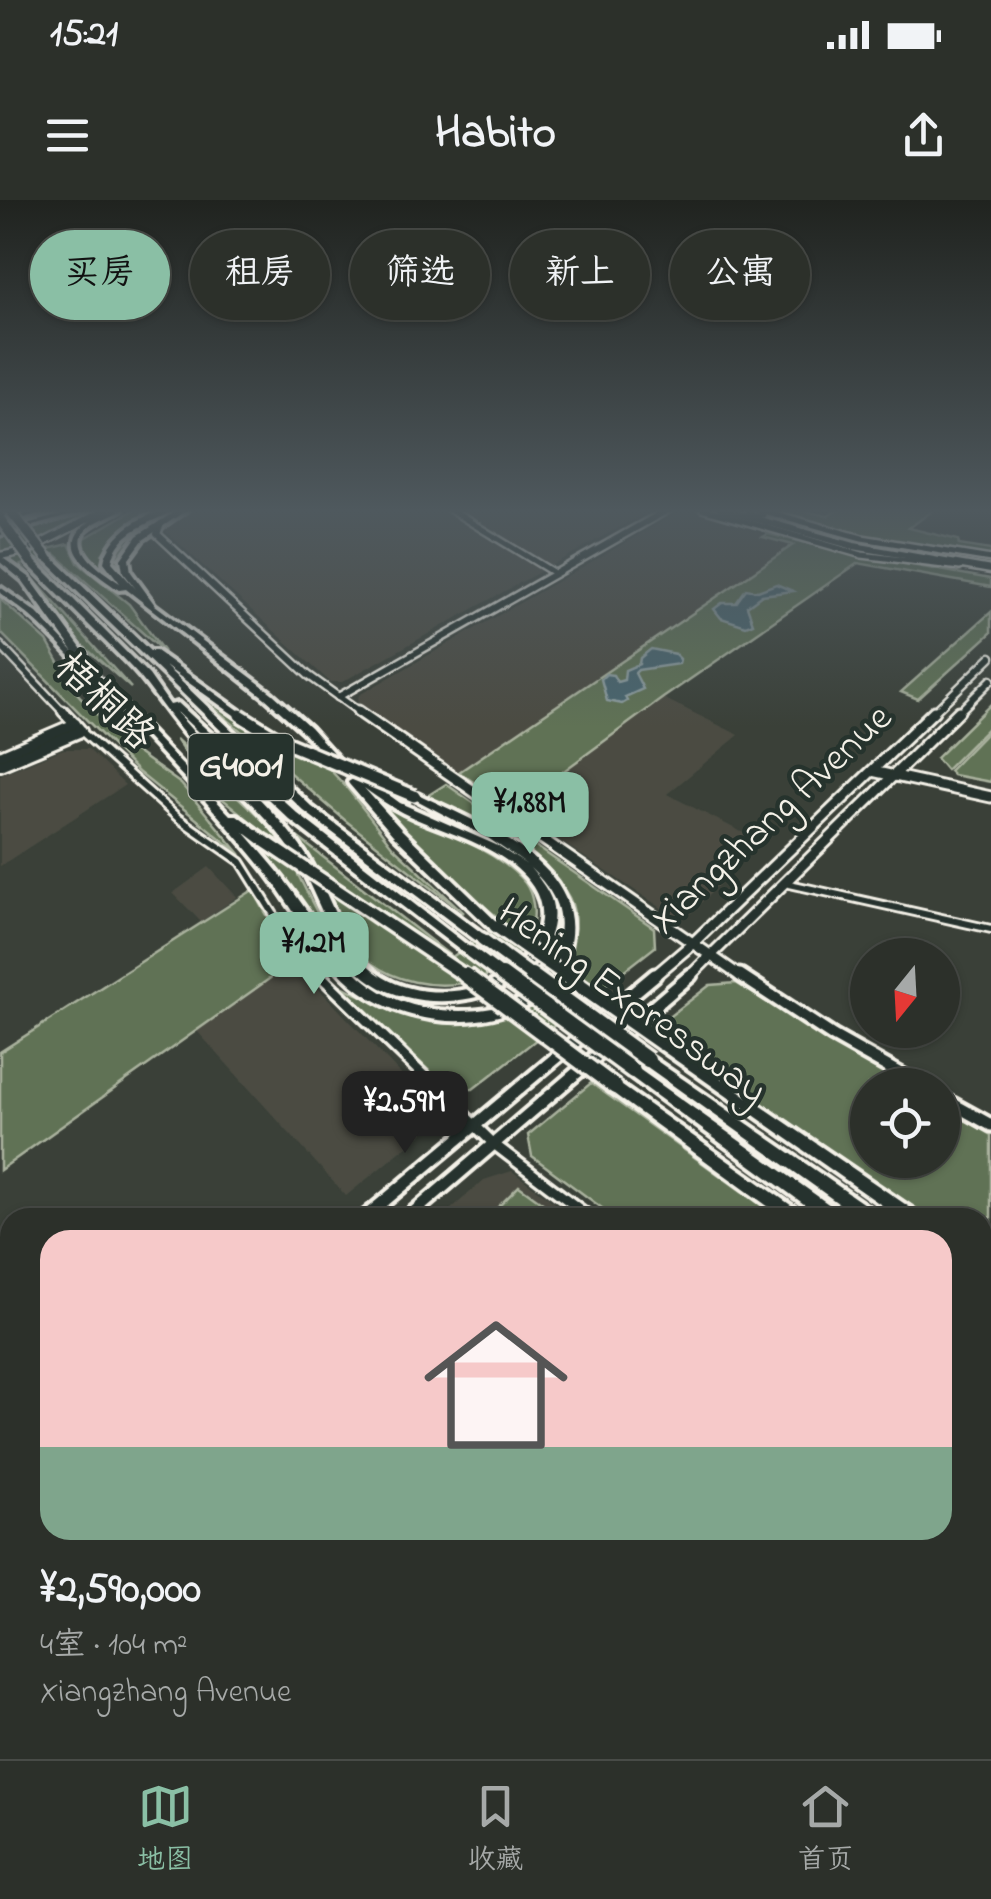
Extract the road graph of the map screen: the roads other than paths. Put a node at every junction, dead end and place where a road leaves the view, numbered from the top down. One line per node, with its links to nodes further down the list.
1 (28, 582): 16 (highway)
2 (52, 582): 15 (highway, Hening Expressway / G4001, bridge)
3 (71, 582): 12 (highway, Hening Expressway / G4001, bridge)
4 (115, 582): 10 (highway)
5 (122, 582): 10 (highway)
6 (135, 582): 11 (highway)
7 (207, 582): 18 (main road)
8 (539, 582): 18 (main road)
9 (0, 589): 16 (highway)
10 (132, 595): 11 (highway)
11 (156, 610): 21 (highway)
12 (114, 626): 26 (highway, bridge); 41 (highway, Hening Expressway / G4001, bridge)
13 (0, 646): 19 (main road, 梧桐路)
14 (991, 657): 23 (main road, Xiangzhang Avenue)
15 (142, 673): 21 (highway); 40 (highway, Hening Expressway / G4001, bridge)
16 (90, 676): 26 (highway)
17 (991, 680): 24 (main road, Xiangzhang Avenue)
18 (338, 697): 29 (main road)
19 (78, 728): 20 (main road); 22 (main road); 34 (street, 梧桐路)
20 (0, 756)
21 (334, 759): 42 (highway, bridge)
22 (0, 765)
23 (872, 771): 24 (main road); 29 (main road, Xiangzhang Avenue)
24 (892, 778): 25 (main road); 27 (main road, Xiangzhang Avenue)
25 (991, 797)
26 (215, 804): 39 (highway, bridge)
27 (786, 884): 28 (street); 30 (main road, Xiangzhang Avenue)
28 (991, 929)
29 (692, 944): 30 (main road); 34 (main road, Xiangzhang Avenue)
30 (712, 956): 31 (main road); 35 (main road, Xiangzhang Avenue)
31 (890, 1068)
32 (960, 1108): 33 (main road)
33 (991, 1125)
34 (474, 1126): 35 (street, 梧桐路); 36 (main road, Xiangzhang Avenue)
35 (495, 1145): 37 (main road, Xiangzhang Avenue); 38 (street, 梧桐路)
36 (376, 1208)
37 (420, 1208)
38 (579, 1208)
39 (783, 1208)
40 (822, 1208)
41 (858, 1208)
42 (899, 1208)

